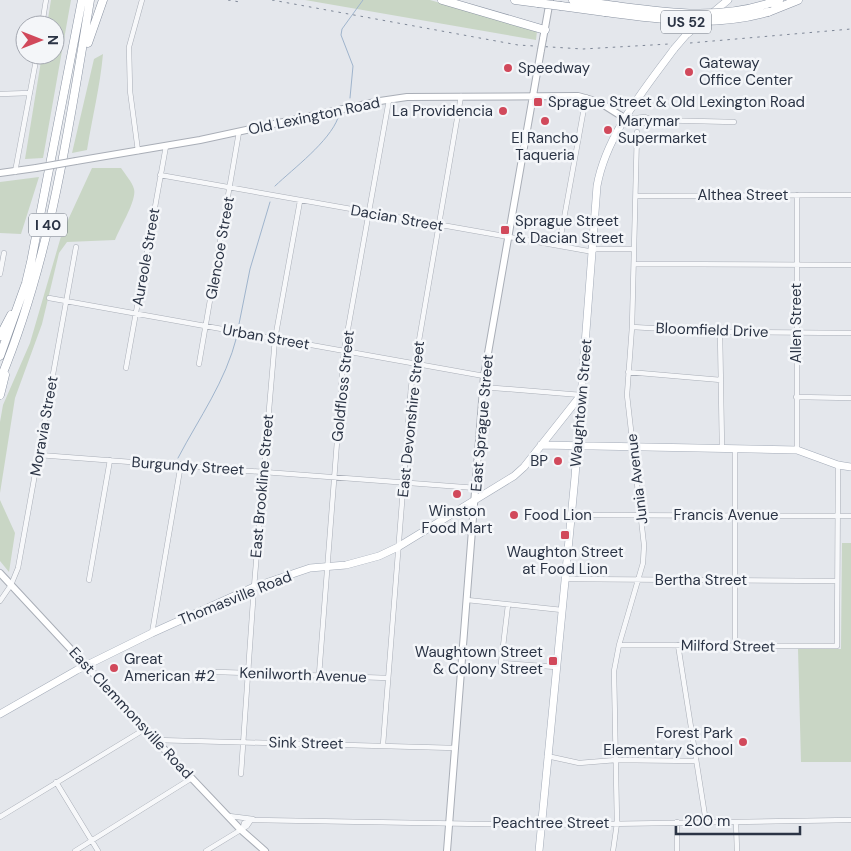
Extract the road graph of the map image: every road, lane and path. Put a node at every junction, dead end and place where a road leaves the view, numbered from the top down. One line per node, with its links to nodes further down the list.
1 (46, 0): 15 (street)
2 (76, 0): 17 (highway)
3 (82, 0): 17 (highway, I 40)
4 (90, 0): 19 (highway, I 40)
5 (102, 0): 19 (highway)
6 (142, 0): 31 (street)
7 (442, 0): 16 (highway)
8 (515, 0): 14 (highway, US 52, bridge)
9 (550, 0): 16 (main road, East Sprague Street)
10 (573, 0): 14 (highway, US 52)
11 (728, 0): 26 (main road, Waughtown Street, bridge)
12 (779, 0): 14 (highway, US 52, bridge)
13 (798, 0): 14 (highway, US 52, bridge)
14 (606, 8)
15 (44, 15)
16 (545, 30): 22 (main road, East Sprague Street, bridge)
17 (75, 36): 52 (highway, I 40)
18 (35, 65): 20 (street)
19 (75, 91): 65 (highway, I 40)
20 (30, 93): 21 (street); 32 (street)
21 (0, 94)
22 (533, 95): 23 (main road, Old Lexington Road); 24 (main road, Old Lexington Road); 42 (main road, East Sprague Street)
23 (461, 96): 25 (main road, Old Lexington Road); 41 (street, East Devonshire Street)
24 (586, 97): 26 (main road, Old Lexington Road); 43 (street)
25 (389, 100): 28 (main road, Old Lexington Road); 40 (street, Goldfloss Street)
26 (626, 119): 27 (street); 46 (main road, Waughtown Street)
27 (734, 122)
28 (239, 132): 30 (main road, Old Lexington Road); 35 (street, Glencoe Street)
29 (637, 132): 38 (street, Junia Avenue)
30 (166, 146): 31 (main road, Old Lexington Road); 34 (street, Aureole Street)
31 (138, 151): 32 (main road, Old Lexington Road, bridge)
32 (15, 172): 33 (main road, Old Lexington Road)
33 (0, 173)
34 (160, 175): 35 (street, Dacian Street); 55 (street, Aureole Street)
35 (230, 188): 39 (street, Dacian Street); 56 (street, Glencoe Street)
36 (797, 195): 37 (street, Althea Street); 38 (street, Althea Street); 49 (street, Allen Street)
37 (851, 195)
38 (636, 196): 45 (street, Junia Avenue)
39 (300, 201): 40 (street, Dacian Street); 62 (street, East Brookline Street)
40 (369, 213): 41 (street, Dacian Street); 63 (street, Goldfloss Street)
41 (438, 226): 42 (street, Dacian Street); 66 (street, East Devonshire Street)
42 (508, 237): 43 (street, Dacian Street); 70 (main road, East Sprague Street)
43 (559, 246): 46 (street, Dacian Street)
44 (76, 247): 54 (street, Moravia Street)
45 (634, 249): 46 (street, Dacian Street); 48 (street, Junia Avenue)
46 (592, 250): 75 (main road, Waughtown Street)
47 (4, 253): 51 (street)
48 (634, 264): 49 (street); 57 (street, Junia Avenue)
49 (796, 265): 50 (street); 59 (street, Allen Street)
50 (851, 265)
51 (0, 274)
52 (26, 284): 61 (highway); 64 (highway, I 40)
53 (49, 298): 54 (street, Urban Street)
54 (66, 301): 55 (street, Urban Street); 84 (street, Moravia Street)
55 (136, 314): 56 (street, Urban Street); 68 (street, Aureole Street)
56 (207, 327): 62 (street, Urban Street); 67 (street, Glencoe Street)
57 (632, 327): 58 (street, Bloomfield Drive); 69 (street, Junia Avenue)
58 (720, 332): 59 (street, Bloomfield Drive); 72 (street)
59 (797, 332): 60 (street, Bloomfield Drive); 76 (street, Allen Street)
60 (851, 333)
61 (0, 336)
62 (275, 339): 63 (street, Urban Street); 89 (street, East Brookline Street)
63 (344, 351): 66 (street, Urban Street); 90 (street, Goldfloss Street)
64 (0, 356)
65 (10, 356): 71 (highway, I 40); 74 (highway)
66 (414, 363): 70 (street, Urban Street); 91 (street, East Devonshire Street)
67 (200, 364)
68 (126, 368)
69 (628, 372): 72 (street); 80 (street, Junia Avenue)
70 (484, 376): 73 (main road, East Sprague Street)
71 (0, 380)
72 (721, 380): 81 (street)
73 (482, 387): 75 (street); 92 (main road, East Sprague Street)
74 (0, 395)
75 (581, 395): 78 (main road, Thomasville Road); 79 (main road, Waughtown Street)
76 (796, 397): 77 (street); 83 (street, Allen Street)
77 (851, 398)
78 (541, 445): 79 (main road); 93 (main road, Thomasville Road)
79 (577, 447): 80 (main road); 96 (main road, Waughtown Street)
80 (634, 448): 81 (main road); 94 (street, Junia Avenue)
81 (722, 448): 82 (main road)
82 (735, 449): 83 (main road); 95 (street)
83 (797, 450): 87 (main road)
84 (39, 454): 85 (street, Burgundy Street); 107 (street, Moravia Street)
85 (110, 460): 86 (street, Burgundy Street); 104 (street)
86 (181, 464): 89 (street, Burgundy Street); 113 (street)
87 (838, 465): 88 (main road); 97 (street)
88 (851, 467)
89 (263, 472): 90 (street, Burgundy Street); 108 (street, East Brookline Street)
90 (334, 478): 91 (street, Burgundy Street); 100 (street, Goldfloss Street)
91 (404, 483): 92 (street, Burgundy Street); 99 (street, East Devonshire Street)
92 (476, 488): 93 (main road, East Sprague Street)
93 (475, 500): 99 (main road, Thomasville Road); 109 (main road, East Sprague Street)
94 (642, 515): 95 (street, Francis Avenue); 96 (street, Francis Avenue); 105 (street, Junia Avenue)
95 (735, 515): 97 (street, Francis Avenue); 103 (street)
96 (570, 516): 102 (main road, Waughtown Street)
97 (838, 516): 98 (street, Francis Avenue); 106 (street)
98 (851, 516)
99 (398, 547): 100 (main road, Thomasville Road); 122 (street, East Devonshire Street)
100 (327, 567): 108 (main road, Thomasville Road); 121 (street, Goldfloss Street)
101 (0, 573): 107 (main road, East Clemmonsville Road)
102 (564, 579): 105 (street, Bertha Street); 112 (main road, Waughtown Street)
103 (735, 579): 105 (street, Bertha Street); 106 (street, Bertha Street); 116 (street)
104 (89, 580)
105 (638, 580): 114 (street, Junia Avenue)
106 (838, 581): 116 (street, Milford Street)
107 (11, 585): 110 (street, Moravia Street); 117 (main road, East Clemmonsville Road)
108 (254, 587): 113 (main road, Thomasville Road); 120 (street, East Brookline Street)
109 (467, 600): 111 (street); 128 (main road, East Sprague Street)
110 (0, 601)
111 (508, 605): 112 (street); 118 (street)
112 (562, 610): 118 (main road, Waughtown Street)
113 (152, 633): 117 (main road, Thomasville Road)
114 (618, 645): 115 (street, Milford Street); 130 (street, Junia Avenue)
115 (678, 645): 116 (street, Milford Street); 131 (street)
116 (735, 645)
117 (85, 666): 123 (main road, Thomasville Road); 124 (main road, East Clemmonsville Road)
118 (556, 667): 129 (main road, Waughtown Street)
119 (217, 672): 120 (street, Kenilworth Avenue)
120 (248, 673): 121 (street, Kenilworth Avenue); 126 (street, East Brookline Street)
121 (319, 675): 122 (street, Kenilworth Avenue)
122 (388, 678): 127 (street, East Devonshire Street)
123 (0, 714)
124 (145, 729): 125 (main road, East Clemmonsville Road); 134 (street)
125 (156, 740): 126 (street, Sink Street); 133 (main road, East Clemmonsville Road)
126 (243, 742): 127 (street, Sink Street); 132 (street, East Brookline Street)
127 (383, 745): 128 (street, Sink Street)
128 (455, 748): 139 (main road, East Sprague Street)
129 (547, 756): 130 (street); 144 (main road, Waughtown Street)
130 (616, 760): 131 (street); 140 (street, Junia Avenue)
131 (696, 761): 142 (street)
132 (241, 774)
133 (192, 778): 135 (main road, East Clemmonsville Road); 146 (street)
134 (56, 782): 136 (street); 146 (street)
135 (226, 815): 137 (street, Peachtree Street); 145 (main road, East Clemmonsville Road)
136 (0, 817)
137 (254, 820): 139 (street, Peachtree Street); 145 (street)
138 (851, 820): 143 (street, Peachtree Street)
139 (449, 822): 144 (street, Peachtree Street); 151 (main road, East Sprague Street)
140 (617, 822): 141 (street, Peachtree Street); 144 (street, Peachtree Street); 153 (street, Junia Avenue)
141 (677, 822): 142 (street, Peachtree Street); 154 (street)
142 (706, 822): 143 (street, Peachtree Street)
143 (736, 822): 155 (street)
144 (541, 825): 152 (main road, Waughtown Street)
145 (242, 828): 149 (street); 150 (main road, East Clemmonsville Road)
146 (92, 841): 147 (street); 148 (street)
147 (75, 851)
148 (98, 851)
149 (206, 851)
150 (265, 851)
151 (447, 851)
152 (539, 851)
153 (613, 851)
154 (677, 851)
155 (737, 851)

